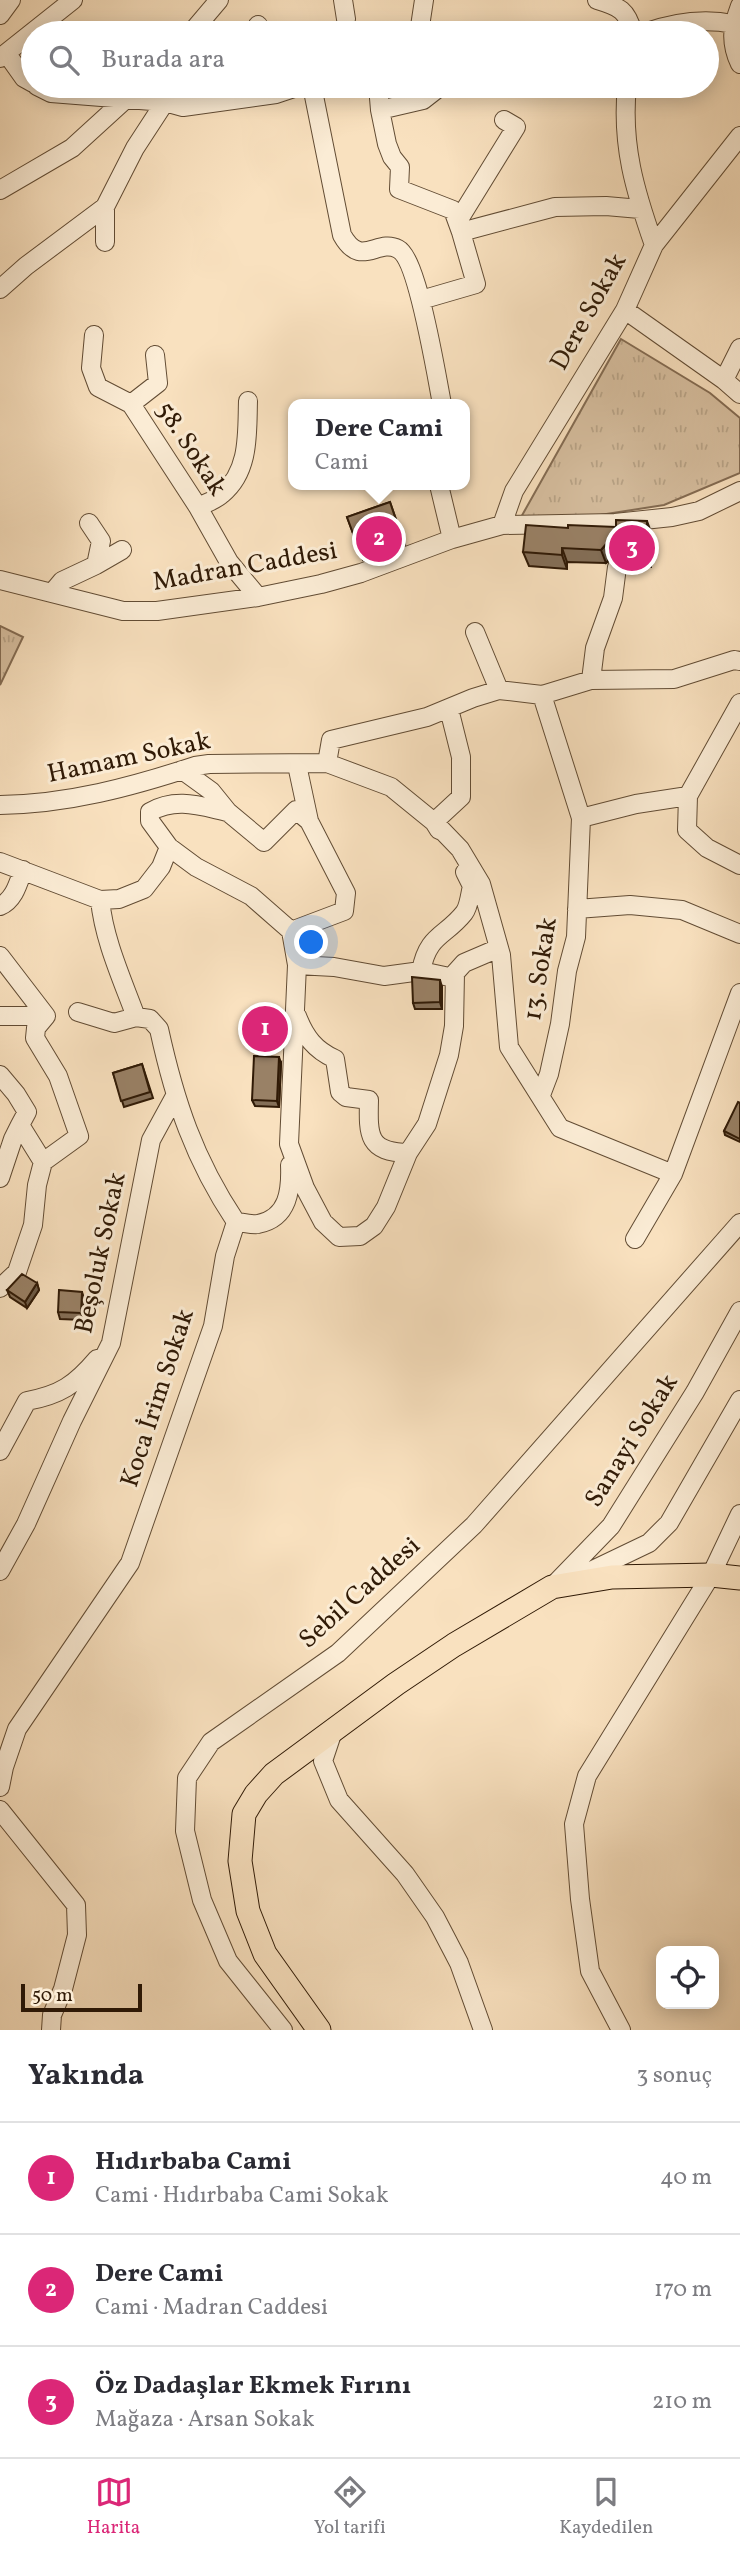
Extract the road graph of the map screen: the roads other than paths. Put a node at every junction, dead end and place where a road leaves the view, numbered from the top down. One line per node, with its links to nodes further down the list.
1 (11, 0): 8 (street)
2 (73, 0): 10 (street)
3 (219, 0): 11 (street)
4 (342, 0): 9 (street)
5 (424, 0): 12 (street)
6 (597, 0): 13 (street)
7 (740, 6): 15 (street)
8 (0, 15)
9 (346, 19)
10 (47, 21)
11 (201, 21)
12 (421, 21)
13 (630, 21)
14 (719, 23): 15 (street)
15 (733, 24): 18 (street)
16 (21, 42): 17 (street)
17 (4, 56): 19 (street)
18 (740, 64)
19 (21, 75)
20 (93, 98): 26 (street)
21 (247, 98): 27 (street)
22 (314, 98): 38 (street)
23 (379, 98): 28 (street)
24 (426, 98): 28 (street)
25 (627, 98): 33 (street)
26 (126, 99): 27 (street); 31 (street)
27 (165, 102): 32 (street)
28 (380, 110): 34 (street)
29 (504, 120): 34 (street)
30 (740, 136): 36 (street, Dere Sokak)
31 (0, 190)
32 (105, 207): 35 (street); 37 (street)
33 (640, 209): 34 (street); 36 (street)
34 (460, 227): 38 (street)
35 (105, 242)
36 (654, 245): 39 (street, Dere Sokak)
37 (0, 289)
38 (421, 300): 44 (street)
39 (625, 310): 43 (street); 51 (street, Dere Sokak)
40 (94, 335): 46 (street, 58. Sokak)
41 (740, 348): 43 (street)
42 (155, 355): 46 (street)
43 (735, 387)
44 (441, 399)
45 (248, 401): 49 (street)
46 (131, 404): 49 (street, 58. Sokak)
47 (440, 490): 52 (street)
48 (740, 491): 51 (street, Madran Caddesi)
49 (198, 508): 58 (street, 58. Sokak)
50 (89, 523): 54 (street)
51 (502, 525): 52 (street, Madran Caddesi)
52 (452, 539): 58 (street, Madran Caddesi)
53 (122, 550): 54 (street)
54 (96, 565): 57 (street)
55 (617, 567): 61 (street)
56 (0, 580): 57 (street, Madran Caddesi)
57 (52, 593): 58 (street, Madran Caddesi)
58 (258, 597)
59 (475, 632): 62 (street)
60 (740, 660): 61 (street)
61 (591, 680): 63 (street)
62 (499, 690): 63 (street); 65 (street)
63 (542, 695): 72 (street, 13. Sokak)
64 (740, 703): 69 (street)
65 (449, 709): 66 (street); 74 (street)
66 (327, 763): 67 (street, Hamam Sokak); 74 (street)
67 (297, 765): 68 (street, Hamam Sokak); 73 (street)
68 (182, 770): 70 (street, Hamam Sokak); 71 (street)
69 (688, 796): 72 (street); 77 (street)
70 (0, 805)
71 (228, 812): 73 (street); 75 (street)
72 (581, 818): 81 (street, 13. Sokak)
73 (309, 821): 82 (street)
74 (434, 822): 84 (street); 87 (street)
75 (169, 847): 79 (street); 82 (street)
76 (0, 862): 78 (street)
77 (740, 865)
78 (23, 870): 79 (street); 80 (street)
79 (100, 900): 94 (street)
80 (0, 906)
81 (578, 909): 83 (street); 96 (street, 13. Sokak)
82 (291, 931): 86 (street)
83 (740, 934)
84 (499, 948): 88 (street); 96 (street)
85 (0, 956): 93 (street)
86 (297, 965): 87 (street); 91 (street)
87 (421, 971): 88 (street)
88 (454, 978): 100 (street)
89 (740, 993): 102 (street)
90 (78, 1012): 94 (street)
91 (296, 1013): 99 (street); 100 (street)
92 (0, 1016): 93 (street)
93 (46, 1016): 101 (street)
94 (136, 1017): 97 (street)
95 (0, 1075): 98 (street)
96 (541, 1095): 102 (street)
97 (176, 1097): 104 (street); 109 (street, Beşoluk Sokak)
98 (20, 1125): 101 (street); 103 (street)
99 (289, 1144): 100 (street); 104 (street)
100 (408, 1153)
101 (43, 1162): 107 (street)
102 (673, 1174): 106 (street)
103 (0, 1178)
104 (236, 1222): 118 (street, Koca İrim Sokak)
105 (740, 1223): 121 (street, Sebil Caddesi)
106 (635, 1239)
107 (0, 1288)
108 (740, 1311): 116 (street, Sanayi Sokak)
109 (110, 1343): 111 (street); 113 (street, Beşoluk Sokak)
110 (740, 1400): 116 (street)
111 (0, 1451)
112 (740, 1514): 114 (street)
113 (0, 1571)
114 (711, 1575): 115 (main road); 116 (main road); 124 (street)
115 (740, 1578)
116 (552, 1587): 117 (main road)
117 (333, 1731): 122 (main road); 123 (street)
118 (0, 1787)
119 (0, 1810): 120 (street)
120 (51, 2030)
121 (283, 2030)
122 (319, 2030)
123 (482, 2030)
124 (621, 2030)

